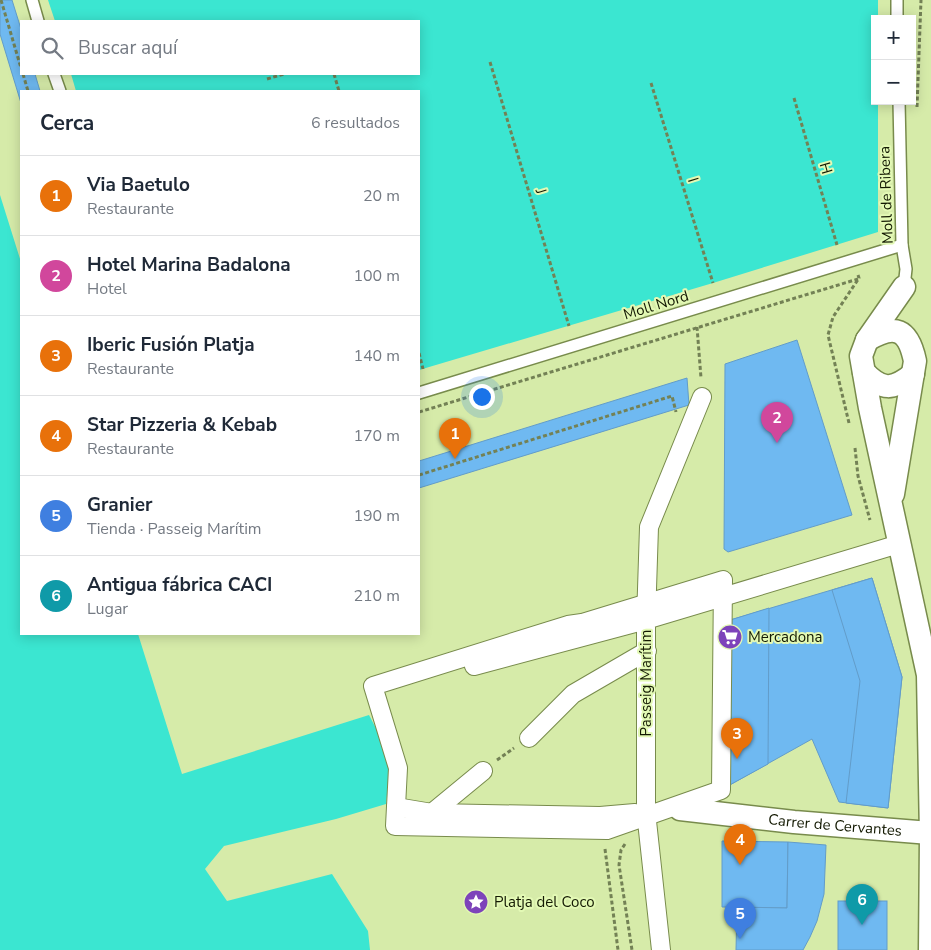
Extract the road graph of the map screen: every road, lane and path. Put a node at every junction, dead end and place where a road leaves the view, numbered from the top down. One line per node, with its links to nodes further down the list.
1 (1, 0): 7 (path)
2 (32, 0): 5 (lane)
3 (897, 0): 4 (lane)
4 (897, 15)
5 (38, 20)
6 (490, 62): 24 (path, J)
7 (20, 65)
8 (23, 75): 14 (path)
9 (54, 75): 15 (lane)
10 (281, 75): 12 (path)
11 (334, 75): 16 (path)
12 (267, 79)
13 (651, 83): 22 (path, I)
14 (28, 90)
15 (60, 90)
16 (339, 90)
17 (794, 98): 19 (path, H)
18 (899, 105): 20 (lane, Moll de Ribera)
19 (837, 245)
20 (902, 245): 23 (lane, Moll de Ribera); 33 (lane, Moll Nord)
21 (858, 278): 25 (path)
22 (713, 283)
23 (904, 287): 26 (street); 27 (street)
24 (569, 326)
25 (697, 327): 29 (path); 35 (path)
26 (907, 337): 27 (street); 32 (street)
27 (867, 340): 31 (street)
28 (420, 357): 30 (path)
29 (700, 360)
30 (423, 369)
31 (864, 372): 32 (street); 38 (street)
32 (913, 374): 38 (street)
33 (420, 393)
34 (702, 396): 41 (street)
35 (420, 412)
36 (676, 412): 37 (path)
37 (420, 475)
38 (891, 506): 39 (street)
39 (900, 544): 40 (street, Passeig Marítim); 49 (street)
40 (723, 597): 41 (street, Passeig Marítim); 48 (street)
41 (647, 611): 42 (street, Passeig Marítim); 43 (street); 46 (street)
42 (647, 651): 44 (street); 48 (street, Passeig Marítim)
43 (392, 689)
44 (529, 738): 45 (path)
45 (483, 770): 47 (street)
46 (396, 807): 47 (street); 48 (street)
47 (432, 813): 48 (street)
48 (656, 813): 49 (street, Carrer de Cervantes); 52 (path); 53 (street, Passeig Marítim)
49 (930, 833): 54 (street)
50 (604, 846): 51 (path)
51 (618, 950)
52 (632, 950)
53 (661, 950)
54 (930, 950)

